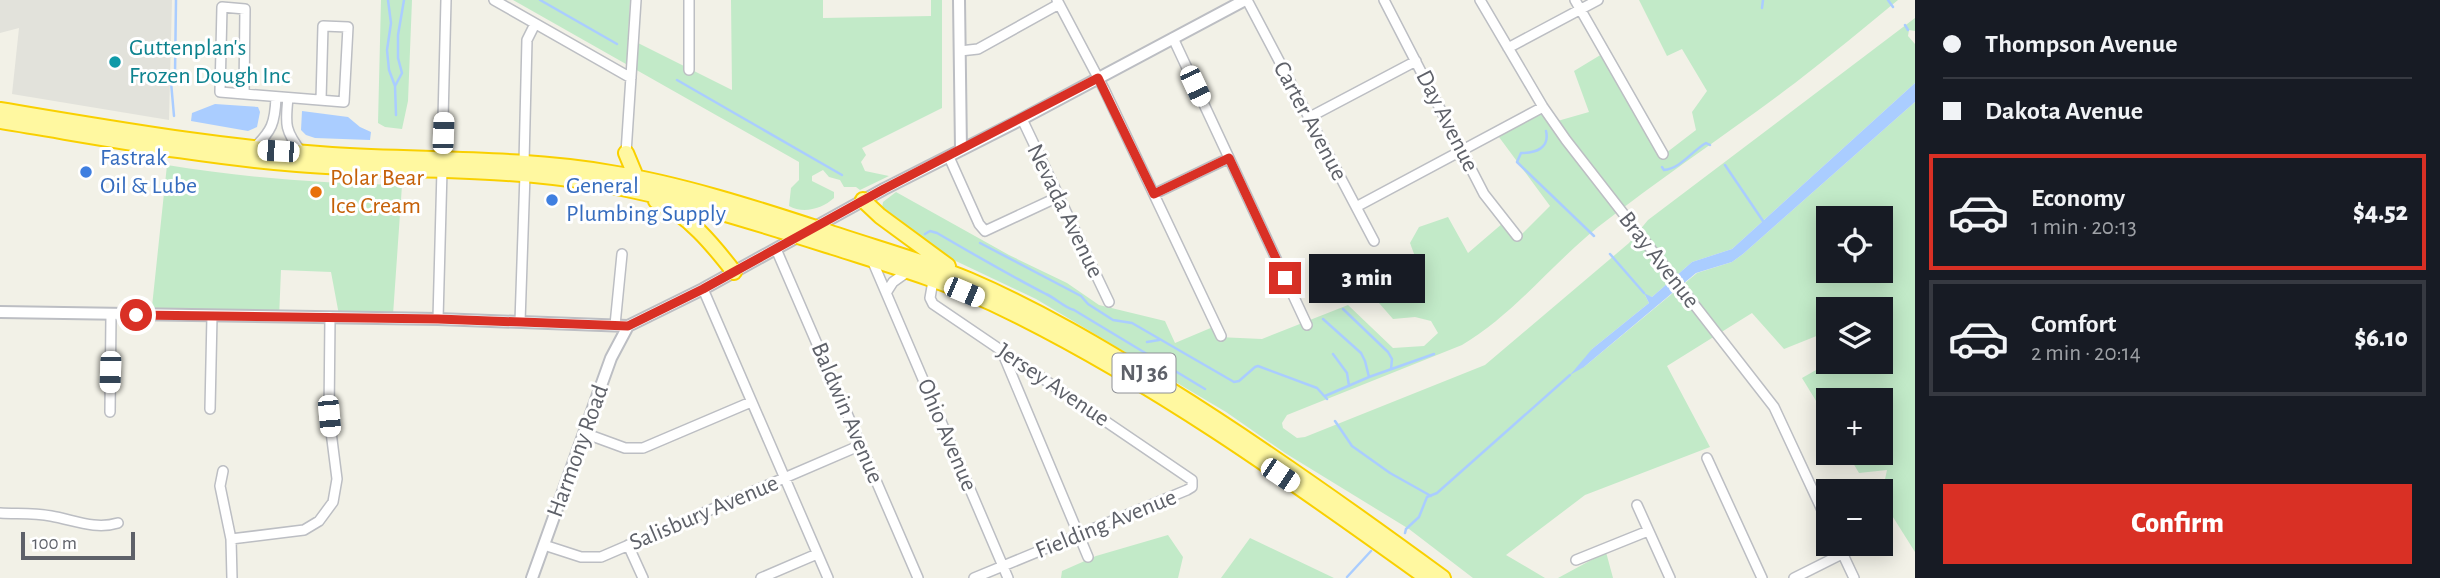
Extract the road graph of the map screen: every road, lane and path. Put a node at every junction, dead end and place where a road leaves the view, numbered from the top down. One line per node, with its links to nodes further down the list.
1 (446, 0): 37 (street)
2 (494, 0): 12 (street)
3 (636, 0): 18 (street)
4 (689, 0): 17 (street)
5 (959, 0): 15 (street)
6 (1246, 0): 13 (street); 26 (street, Carter Avenue)
7 (1384, 0): 16 (street, Day Avenue)
8 (1480, 0): 14 (street, Bray Avenue)
9 (1598, 0): 11 (street)
10 (1058, 2): 15 (street); 19 (street)
11 (1578, 4): 14 (street); 34 (street)
12 (535, 24): 18 (street); 38 (street)
13 (1173, 38): 19 (street); 36 (street)
14 (1508, 48): 24 (street, Bray Avenue)
15 (960, 51): 31 (street)
16 (1416, 61): 26 (street); 30 (street, Day Avenue)
17 (689, 70)
18 (631, 78): 33 (street)
19 (1098, 78): 27 (street); 41 (street)
20 (244, 94): 20 (street); 21 (street)
21 (276, 97): 22 (street); 29 (street)
22 (288, 98): 23 (street); 32 (street)
23 (321, 100): 23 (street)
24 (1543, 107): 30 (street); 79 (street, Bray Avenue)
25 (0, 110): 29 (highway, NJ 36)
26 (1308, 118): 44 (street, Carter Avenue)
27 (1022, 119): 31 (street); 42 (street, Nevada Avenue)
28 (0, 121): 37 (highway, NJ 36)
29 (253, 149): 32 (highway, NJ 36)
30 (1463, 149): 44 (street); 47 (street, Day Avenue)
31 (961, 150): 35 (street)
32 (302, 153): 37 (highway, NJ 36)
33 (626, 153): 39 (highway); 40 (highway)
34 (1663, 154)
35 (949, 157): 42 (street); 43 (street)
36 (1229, 158): 41 (street); 66 (street)
37 (442, 165): 38 (highway, NJ 36); 63 (street)
38 (524, 168): 39 (highway, NJ 36); 40 (highway, NJ 36); 64 (street)
39 (611, 173): 40 (highway, NJ 36)
40 (633, 183): 45 (highway, NJ 36); 46 (highway, NJ 36); 52 (highway)
41 (1154, 194): 68 (street)
42 (1058, 197): 58 (street, Nevada Avenue)
43 (863, 200): 45 (street); 54 (highway)
44 (1356, 207): 48 (street, Carter Avenue)
45 (814, 228): 46 (street); 54 (highway, NJ 36)
46 (799, 236): 49 (street); 51 (highway, NJ 36)
47 (1517, 236)
48 (1374, 241)
49 (776, 249): 52 (street); 74 (street, Baldwin Avenue)
50 (622, 254): 65 (street)
51 (872, 260): 53 (highway, NJ 36); 57 (street, Ohio Avenue)
52 (734, 272): 56 (street)
53 (907, 272): 55 (highway, NJ 36); 57 (street)
54 (967, 279): 103 (highway, NJ 36)
55 (933, 281): 69 (street, Jersey Avenue); 102 (highway, NJ 36)
56 (703, 289): 67 (street); 70 (street)
57 (886, 293): 93 (street, Ohio Avenue)
58 (1109, 302)
59 (0, 312): 60 (street)
60 (111, 315): 61 (street); 72 (street)
61 (212, 316): 62 (street); 71 (street)
62 (330, 317): 63 (street); 85 (street)
63 (438, 319): 64 (street)
64 (520, 322): 65 (street)
65 (615, 325): 67 (street)
66 (1307, 325)
67 (628, 326): 73 (street, Harmony Road)
68 (1221, 336)
69 (1003, 353): 78 (street, Jersey Avenue); 84 (street)
70 (751, 401): 73 (street); 77 (street)
71 (210, 409)
72 (110, 412)
73 (584, 433): 86 (street, Harmony Road)
74 (861, 445): 77 (street, Salisbury Avenue); 99 (street, Baldwin Avenue)
75 (1707, 458): 105 (street)
76 (223, 471): 85 (street)
77 (785, 478): 87 (street, Salisbury Avenue); 88 (street)
78 (1192, 480): 84 (street, Fielding Avenue)
79 (1816, 497)
80 (1637, 505): 83 (street)
81 (0, 513): 82 (street)
82 (118, 523)
83 (1648, 531): 92 (street); 104 (street)
84 (1079, 534): 91 (street); 93 (street, Fielding Avenue)
85 (230, 539): 94 (street)
86 (544, 545): 87 (street, Salisbury Avenue); 95 (street, Harmony Road)
87 (628, 545): 96 (street)
88 (817, 554): 97 (street); 98 (street)
89 (1829, 556): 106 (street)
90 (1843, 556): 107 (street)
91 (1088, 557)
92 (1576, 560)
93 (1003, 566): 100 (street, Fielding Avenue); 101 (street, Ohio Avenue)
94 (232, 578)
95 (532, 578)
96 (643, 578)
97 (761, 578)
98 (828, 578)
99 (918, 578)
100 (974, 578)
101 (1008, 578)
102 (1427, 578)
103 (1443, 578)
104 (1670, 578)
105 (1762, 578)
106 (1794, 578)
107 (1854, 578)

